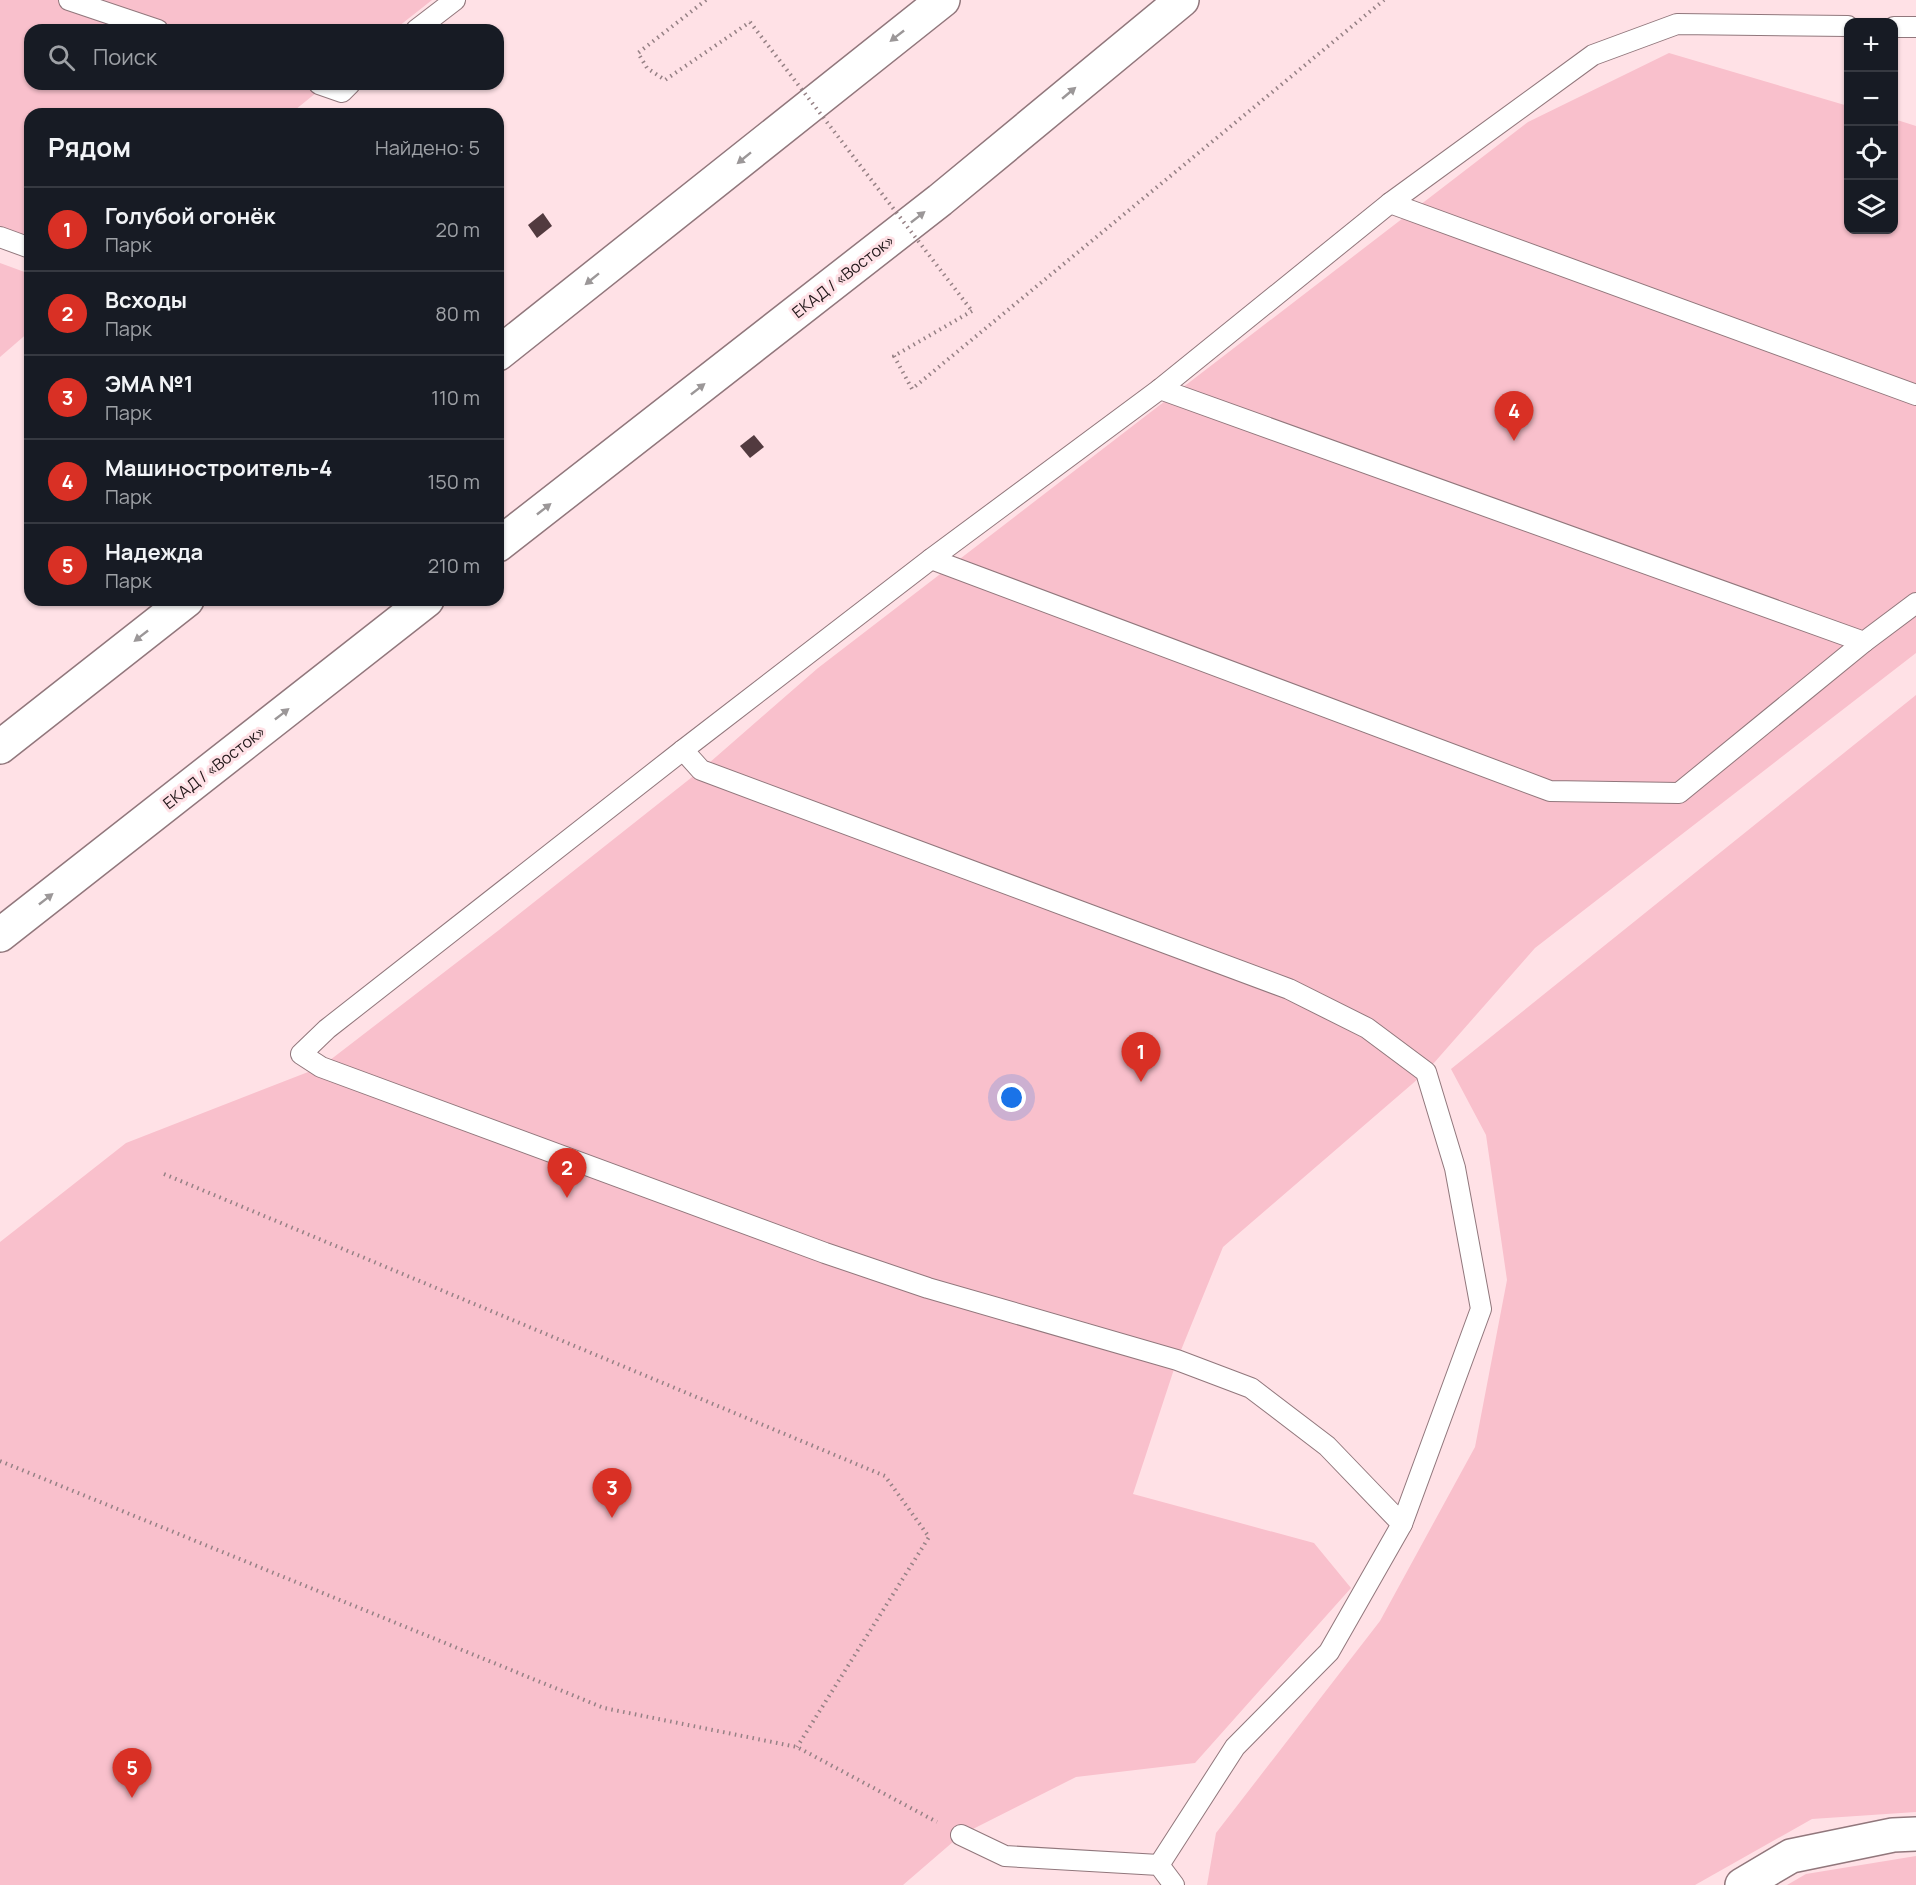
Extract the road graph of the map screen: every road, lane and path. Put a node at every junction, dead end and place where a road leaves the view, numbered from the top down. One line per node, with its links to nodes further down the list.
1 (69, 0): 7 (lane)
2 (455, 0): 8 (lane)
3 (706, 0): 6 (path, bridge)
4 (943, 0): 15 (main road, one-way to 15)
5 (1182, 0): 18 (main road, ЕКАД / «Восток», one-way to 5)
6 (1384, 0)
7 (140, 24)
8 (424, 24)
9 (1844, 26): 12 (lane)
10 (1898, 27): 11 (lane)
11 (1916, 27)
12 (1390, 203): 16 (lane); 17 (lane)
13 (0, 237): 14 (lane)
14 (24, 246)
15 (504, 349)
16 (1160, 389): 19 (lane); 23 (lane)
17 (1916, 395)
18 (504, 540)
19 (931, 559): 23 (lane); 25 (lane)
20 (1916, 603): 23 (lane)
21 (179, 606): 24 (main road, one-way to 24)
22 (419, 606): 26 (main road, ЕКАД / «Восток», one-way to 22)
23 (1864, 642)
24 (0, 747)
25 (683, 750): 29 (lane); 29 (lane)
26 (0, 935)
27 (164, 1174): 30 (path)
28 (0, 1461): 30 (path)
29 (1402, 1524): 33 (lane)
30 (797, 1747): 32 (path)
31 (1916, 1834): 35 (main road)
32 (961, 1835): 33 (lane)
33 (1159, 1865): 34 (lane)
34 (1174, 1885)
35 (1742, 1885)

